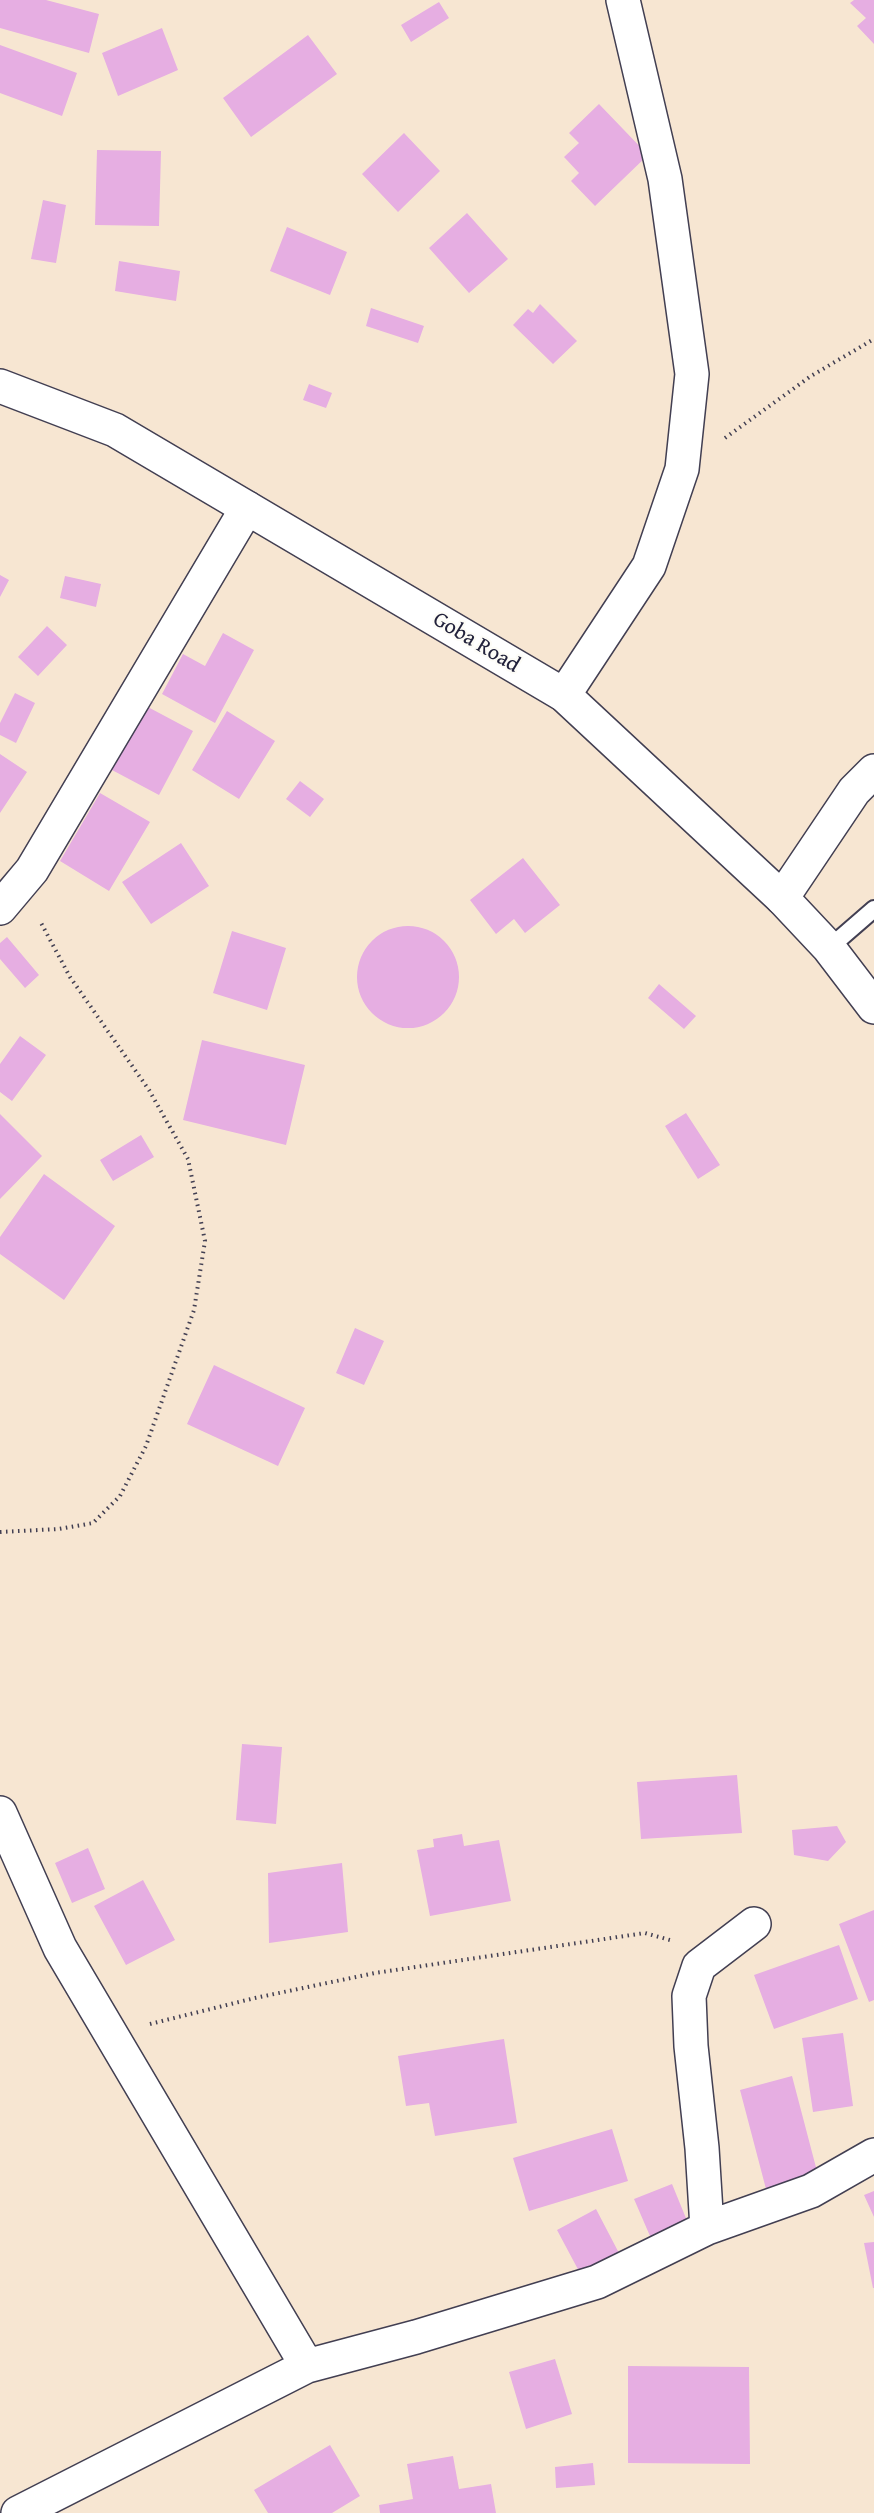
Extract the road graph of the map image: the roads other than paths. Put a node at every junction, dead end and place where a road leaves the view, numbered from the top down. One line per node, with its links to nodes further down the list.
1 (633, 7): 4 (street)
2 (0, 386): 3 (street, Goba Road)
3 (247, 508): 4 (street, Goba Road); 7 (street)
4 (564, 695): 6 (street, Goba Road)
5 (874, 771): 6 (street)
6 (782, 898): 9 (street, Goba Road)
7 (0, 908)
8 (874, 909): 9 (lane)
9 (829, 948): 10 (street, Goba Road)
10 (874, 1007)
11 (0, 1813): 15 (street)
12 (754, 1924): 14 (street)
13 (874, 2155): 14 (street)
14 (707, 2228): 15 (street)
15 (307, 2366): 16 (street)
16 (18, 2513)

